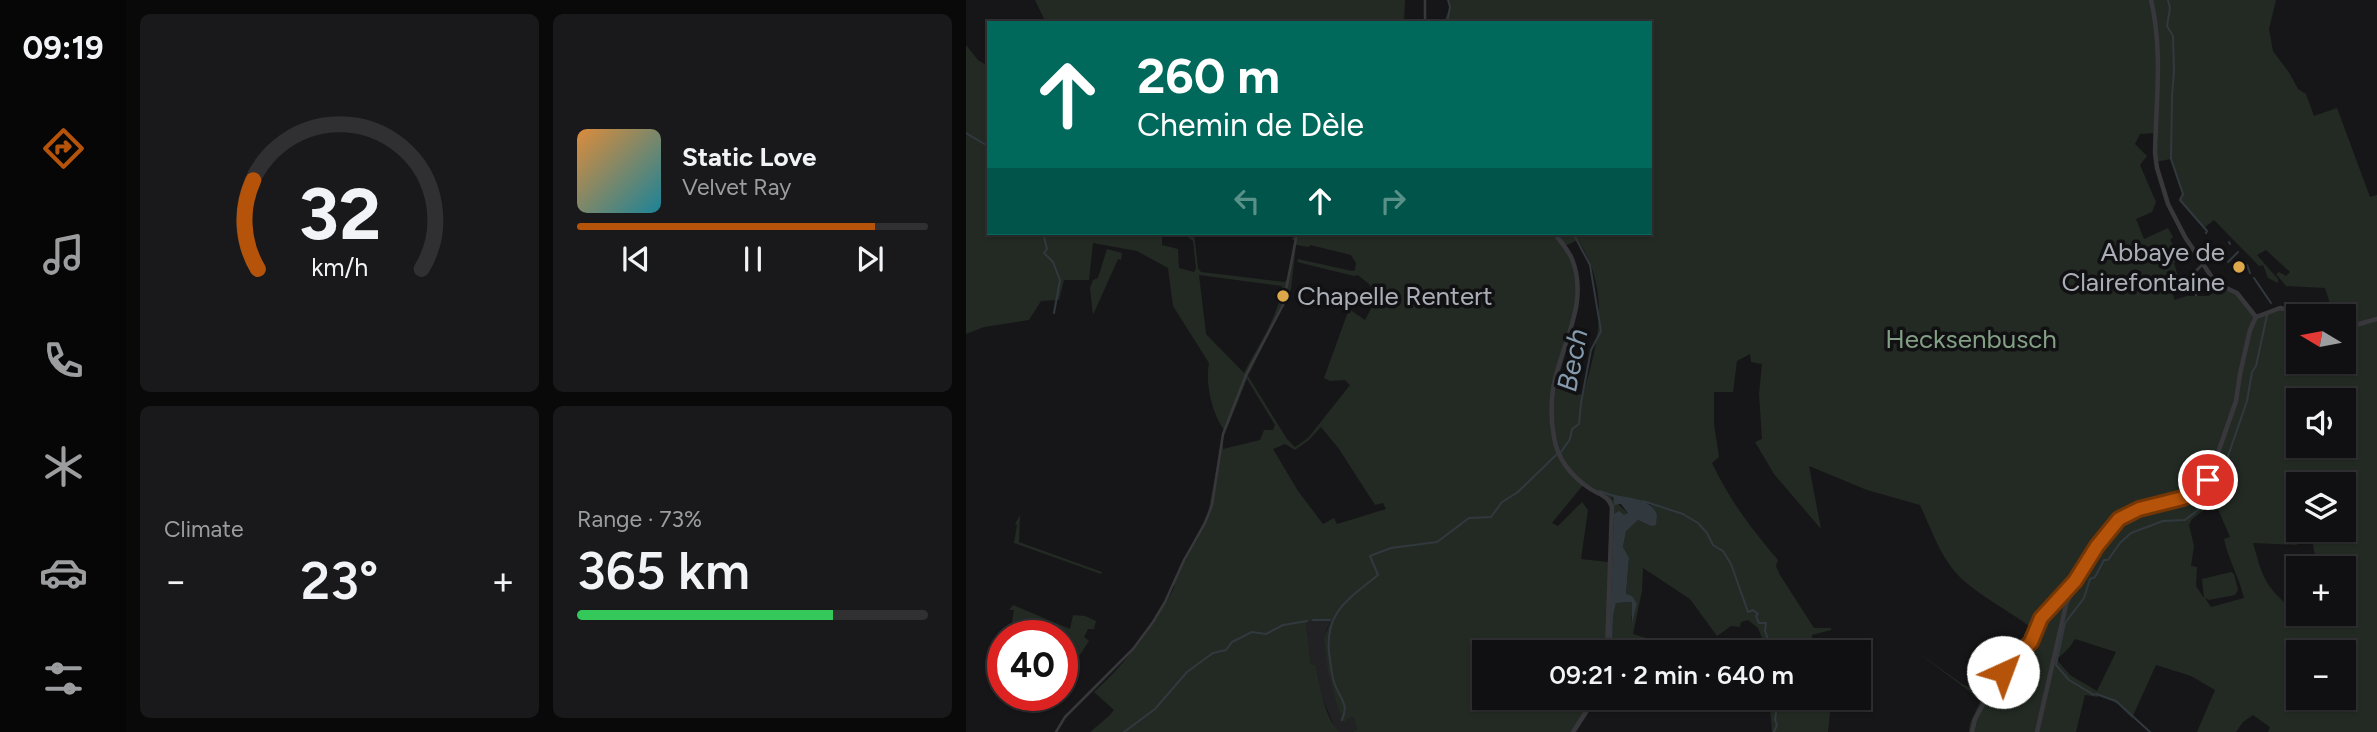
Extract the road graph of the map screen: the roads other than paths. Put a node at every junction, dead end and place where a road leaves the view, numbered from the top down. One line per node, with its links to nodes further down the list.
1 (1426, 0): 3 (street)
2 (2151, 0): 6 (street)
3 (1425, 21)
4 (1297, 235): 15 (street)
5 (1556, 235): 13 (street)
6 (2203, 264): 7 (street); 9 (street)
7 (2196, 295)
8 (2286, 309): 9 (street)
9 (2256, 317): 12 (street)
10 (2377, 319): 11 (street)
11 (2356, 323)
12 (2075, 581): 17 (street); 18 (street)
13 (1607, 640)
14 (1587, 710): 16 (street)
15 (1056, 732)
16 (1573, 732)
17 (1972, 732)
18 (2037, 732)

